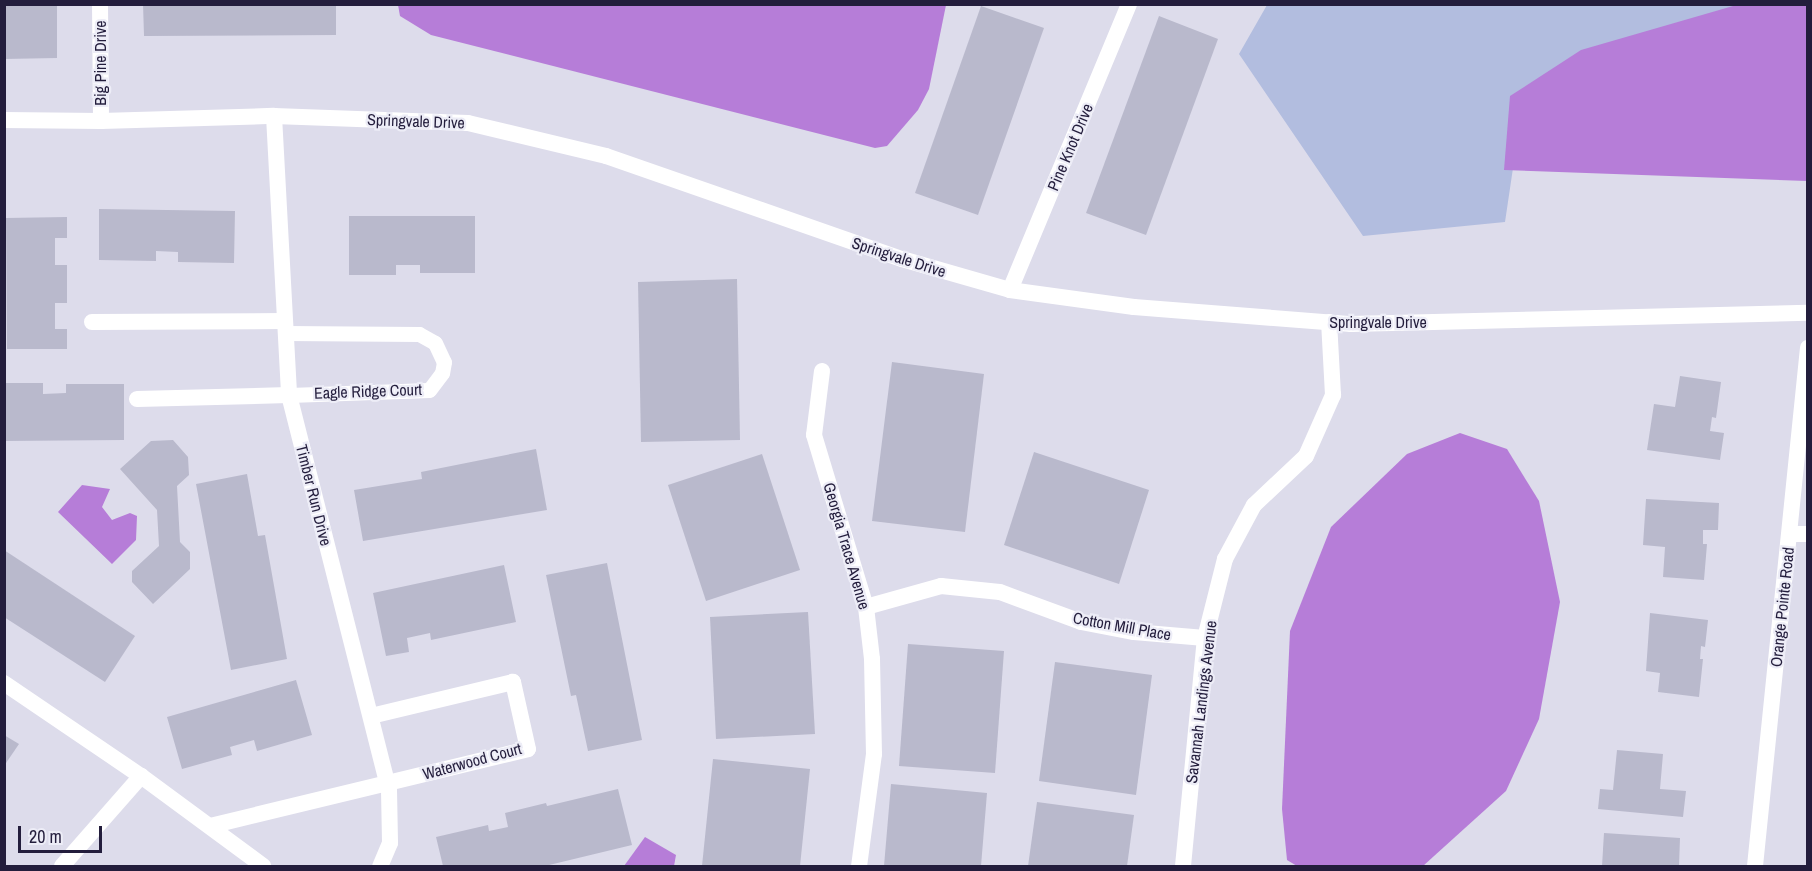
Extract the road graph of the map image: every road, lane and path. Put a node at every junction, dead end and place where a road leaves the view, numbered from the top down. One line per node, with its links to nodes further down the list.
1 (100, 4): 5 (street, Big Pine Drive)
2 (1129, 4): 6 (street, Pine Knot Drive)
3 (274, 116): 5 (street, Springvale Drive); 6 (street, Springvale Drive); 10 (street, Timber Run Drive)
4 (4, 120): 5 (street, Springvale Drive)
5 (100, 121)
6 (1010, 291): 9 (street, Springvale Drive)
7 (1808, 314): 9 (street, Springvale Drive)
8 (92, 322): 10 (street)
9 (1329, 322): 18 (street, Savannah Landings Avenue)
10 (285, 327): 13 (street, Timber Run Drive); 13 (lane, Eagle Ridge Court)
11 (1808, 348): 15 (street, Orange Pointe Road)
12 (822, 371): 17 (street, Georgia Trace Avenue)
13 (289, 395): 14 (street, Eagle Ridge Court); 20 (street, Timber Run Drive)
14 (137, 399)
15 (1790, 534): 16 (street); 29 (street, Orange Pointe Road)
16 (1808, 534)
17 (866, 607): 18 (street, Cotton Mill Place); 27 (street, Georgia Trace Avenue)
18 (1205, 638): 28 (street, Savannah Landings Avenue)
19 (4, 683): 21 (street)
20 (370, 716): 22 (street, Timber Run Drive); 22 (street, Waterwood Court)
21 (141, 776): 23 (street); 24 (street)
22 (387, 783): 23 (street, Waterwood Court); 26 (street, Timber Run Drive)
23 (210, 826): 25 (street)
24 (62, 867)
25 (263, 867)
26 (380, 867)
27 (859, 867)
28 (1183, 867)
29 (1755, 867)

